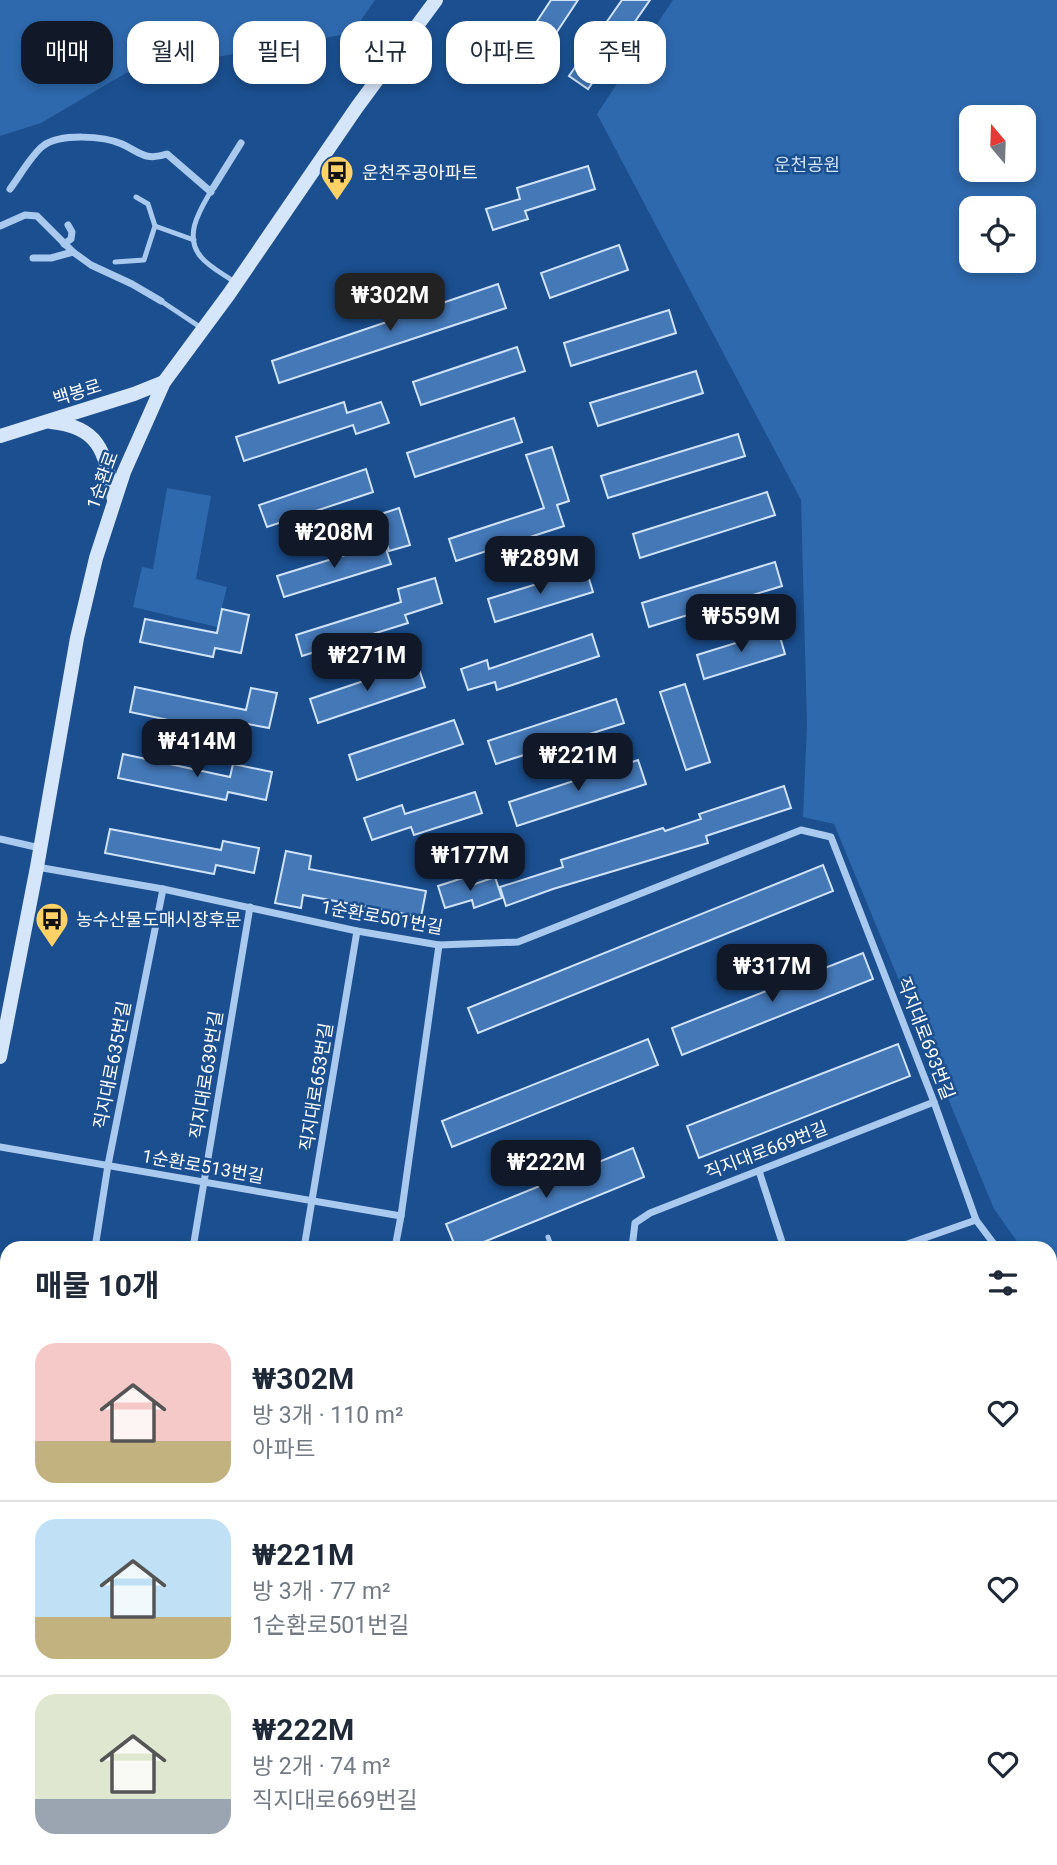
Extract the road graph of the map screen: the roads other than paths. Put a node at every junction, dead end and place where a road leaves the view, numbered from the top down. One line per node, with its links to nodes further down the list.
1 (436, 0): 14 (street, 1순환로)
2 (241, 143): 4 (street)
3 (10, 189): 4 (street)
4 (212, 190): 9 (lane)
5 (136, 197): 8 (lane)
6 (68, 225): 10 (street)
7 (0, 226): 10 (street)
8 (155, 226): 9 (lane); 13 (lane)
9 (194, 240): 14 (lane)
10 (64, 244): 11 (street)
11 (73, 252): 12 (street); 15 (street)
12 (33, 258)
13 (115, 262)
14 (236, 283): 16 (street, 1순환로)
15 (161, 302): 16 (lane)
16 (203, 329): 17 (street, 1순환로)
17 (164, 382): 18 (street, 백봉로); 20 (street, 1순환로)
18 (46, 421): 19 (street, 백봉로); 20 (street)
19 (0, 436)
20 (114, 501): 23 (street, 1순환로)
21 (831, 836): 28 (street, 1순환로501번길); 30 (street, 직지대로693번길)
22 (0, 839): 23 (street)
23 (40, 848): 24 (street, 1순환로)
24 (37, 867): 25 (street, 1순환로501번길); 29 (street, 1순환로)
25 (163, 889): 26 (street, 1순환로501번길); 32 (street, 직지대로635번길)
26 (250, 906): 27 (street, 1순환로501번길); 34 (street, 직지대로639번길)
27 (357, 931): 28 (street, 1순환로501번길); 35 (street, 직지대로653번길)
28 (439, 945): 36 (street)
29 (0, 1057)
30 (934, 1102): 33 (street, 직지대로669번길); 37 (street, 직지대로693번길)
31 (0, 1147): 32 (street, 1순환로513번길)
32 (108, 1166): 34 (street, 1순환로513번길); 39 (street, 직지대로635번길)
33 (759, 1171): 44 (street, 직지대로669번길); 45 (street)
34 (204, 1182): 35 (street, 1순환로513번길); 40 (street, 직지대로639번길)
35 (314, 1201): 36 (street, 1순환로513번길); 41 (street, 직지대로653번길)
36 (401, 1216): 42 (street)
37 (976, 1220): 46 (street); 47 (street, 직지대로693번길)
38 (548, 1237): 43 (lane)
39 (96, 1241)
40 (193, 1241)
41 (305, 1241)
42 (396, 1241)
43 (549, 1241)
44 (633, 1241)
45 (782, 1241)
46 (915, 1241)
47 (992, 1241)

